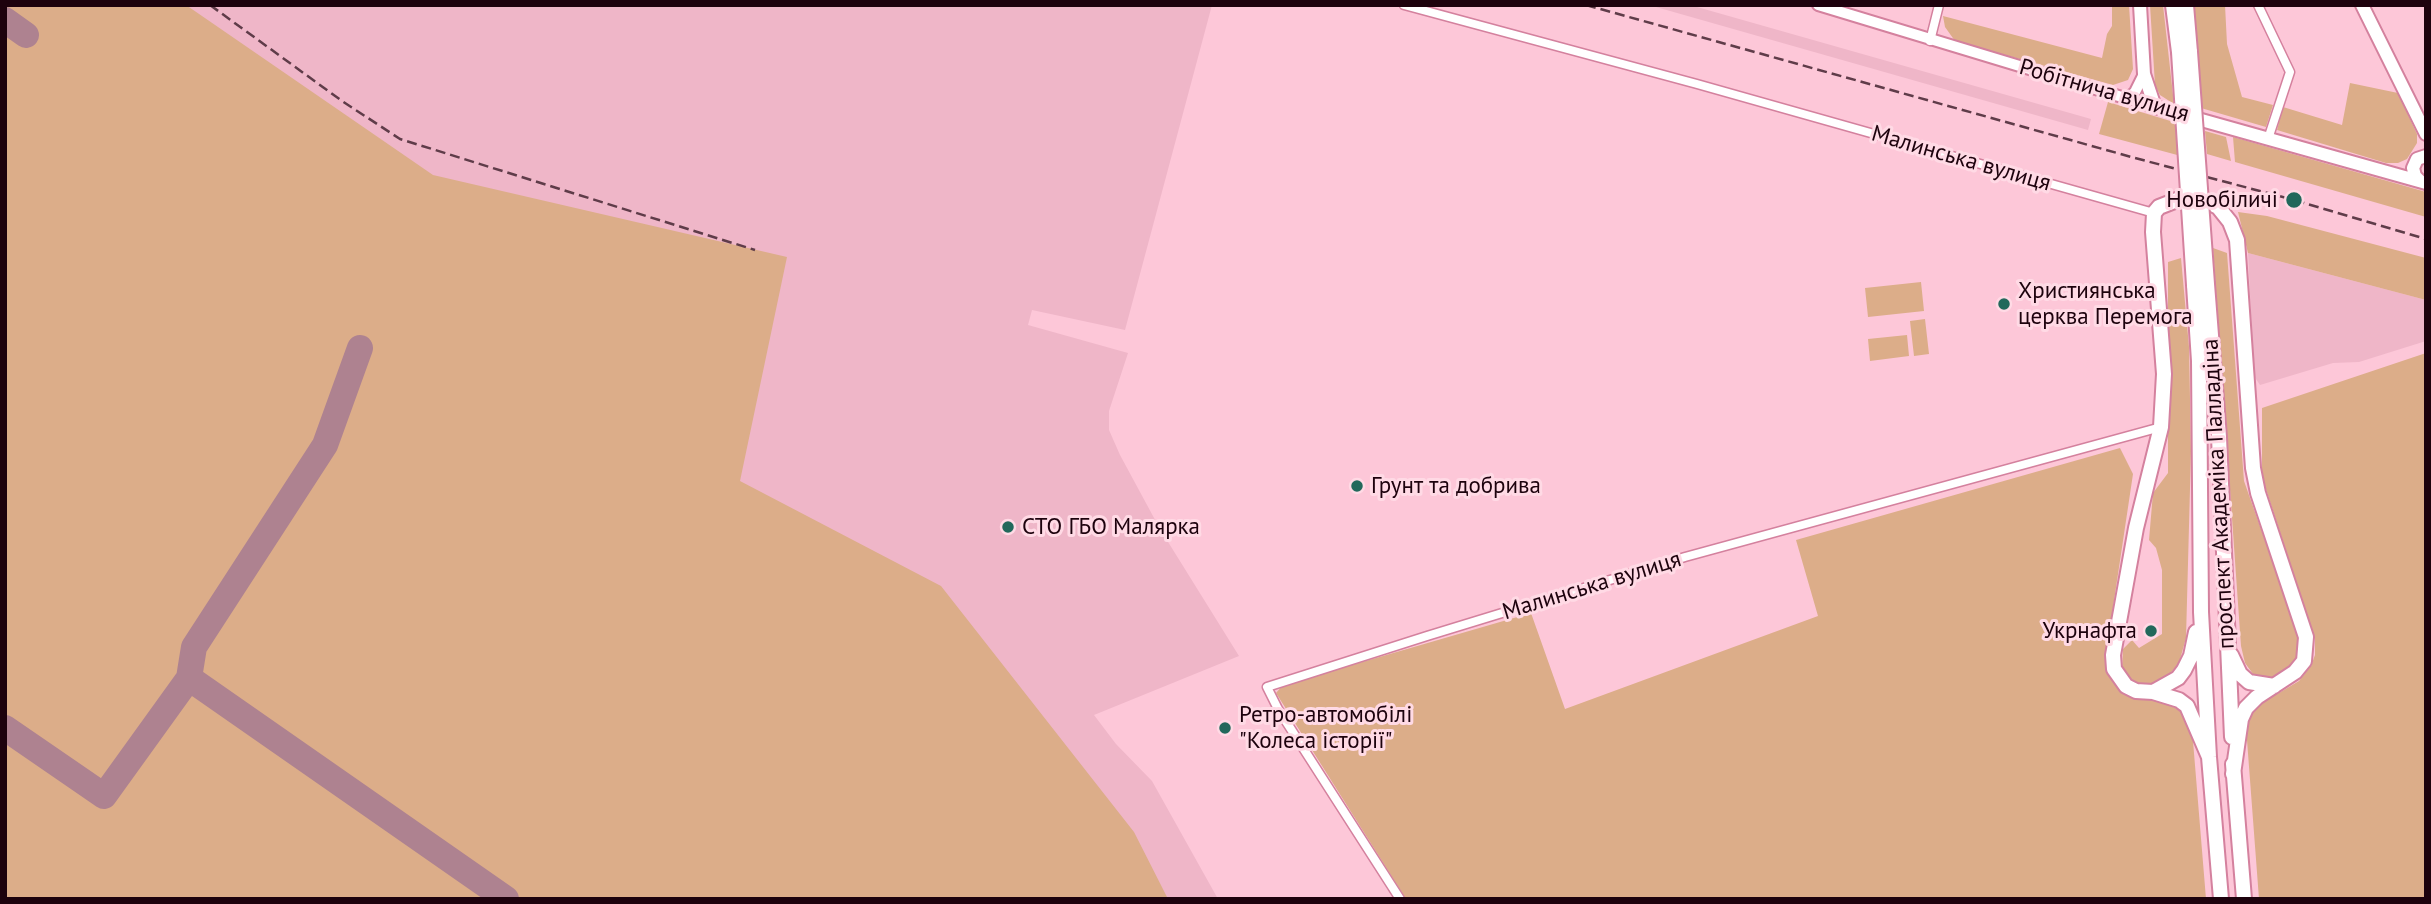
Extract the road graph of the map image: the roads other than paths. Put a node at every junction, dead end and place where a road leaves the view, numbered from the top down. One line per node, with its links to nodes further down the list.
1 (1404, 5): 19 (street, Малинська вулиця)
2 (1818, 5): 9 (street, Робітнича вулиця)
3 (1939, 5): 9 (street)
4 (2140, 5): 11 (main road)
5 (2173, 5): 10 (highway, проспект Академіка Палладіна)
6 (2186, 5): 10 (highway, проспект Академіка Палладіна)
7 (2258, 5): 15 (street)
8 (2362, 5): 14 (main road)
9 (1930, 41): 12 (street, Робітнича вулиця)
10 (2184, 52): 20 (highway, проспект Академіка Палладіна, bridge)
11 (2144, 74): 12 (street); 13 (main road)
12 (2128, 98): 13 (street, Робітнича вулиця)
13 (2155, 107): 15 (main road, Робітнича вулиця)
14 (2426, 136): 16 (main road)
15 (2268, 139): 17 (main road, Робітнича вулиця)
16 (2419, 159): 17 (main road); 18 (main road)
17 (2392, 173): 18 (main road, Робітнича вулиця)
18 (2424, 182)
19 (2154, 213): 21 (highway); 24 (highway)
20 (2201, 285): 22 (highway, проспект Академіка Палладіна); 23 (highway, проспект Академіка Палладіна)
21 (2161, 427): 25 (highway); 28 (street, Малинська вулиця)
22 (2201, 612): 25 (highway); 26 (highway, проспект Академіка Палладіна)
23 (2227, 640): 24 (highway); 27 (highway, проспект Академіка Палладіна)
24 (2274, 686): 27 (highway)
25 (2153, 692): 26 (highway)
26 (2209, 757): 29 (highway, проспект Академіка Палладіна)
27 (2233, 774): 30 (highway, проспект Академіка Палладіна)
28 (1400, 899)
29 (2221, 899)
30 (2244, 899)

